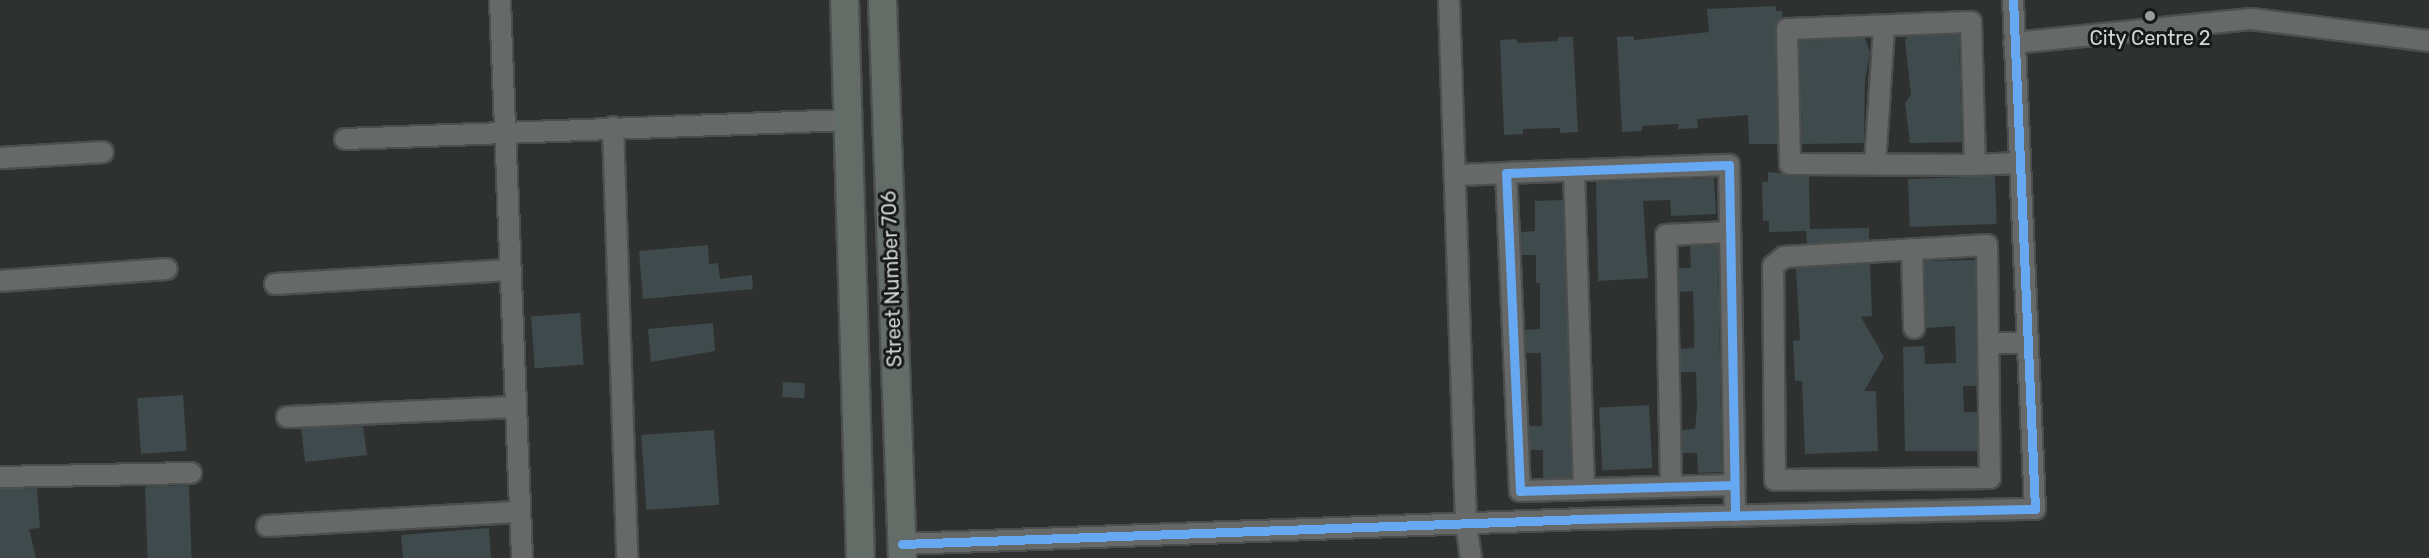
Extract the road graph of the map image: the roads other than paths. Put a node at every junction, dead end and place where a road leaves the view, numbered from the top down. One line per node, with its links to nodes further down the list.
1 (500, 0): 11 (street)
2 (844, 0): 9 (street)
3 (882, 0): 41 (street, Street Number 706)
4 (1449, 0): 20 (street)
5 (2013, 0): 8 (street)
6 (1884, 27): 16 (street); 16 (street); 17 (street)
7 (2429, 41): 8 (street)
8 (2014, 43): 15 (street)
9 (848, 120): 10 (street); 44 (street)
10 (613, 127): 11 (street); 43 (street)
11 (505, 130): 12 (street); 24 (street)
12 (345, 139)
13 (103, 152): 14 (street)
14 (0, 158)
15 (2018, 163): 17 (street); 29 (street)
16 (1875, 164): 17 (street)
17 (1975, 165)
18 (1574, 170): 19 (street); 21 (street); 36 (street)
19 (1506, 173): 20 (street); 36 (street)
20 (1455, 175): 39 (street)
21 (1730, 232): 34 (street); 35 (street)
22 (1912, 249): 27 (street); 28 (street); 28 (street)
23 (167, 269): 25 (street)
24 (511, 270): 26 (street); 30 (street)
25 (0, 281)
26 (275, 284)
27 (1914, 328)
28 (1988, 343): 29 (street)
29 (2027, 343): 38 (street)
30 (516, 407): 31 (street); 37 (street)
31 (287, 417)
32 (191, 473): 33 (street)
33 (0, 477)
34 (1734, 484): 35 (street); 38 (street)
35 (1671, 486): 36 (street)
36 (1584, 488)
37 (520, 512): 40 (street); 42 (street)
38 (1735, 516): 39 (street)
39 (1466, 523): 41 (street); 45 (street)
40 (267, 526)
41 (902, 551)
42 (522, 558)
43 (627, 558)
44 (860, 558)
45 (1472, 558)

